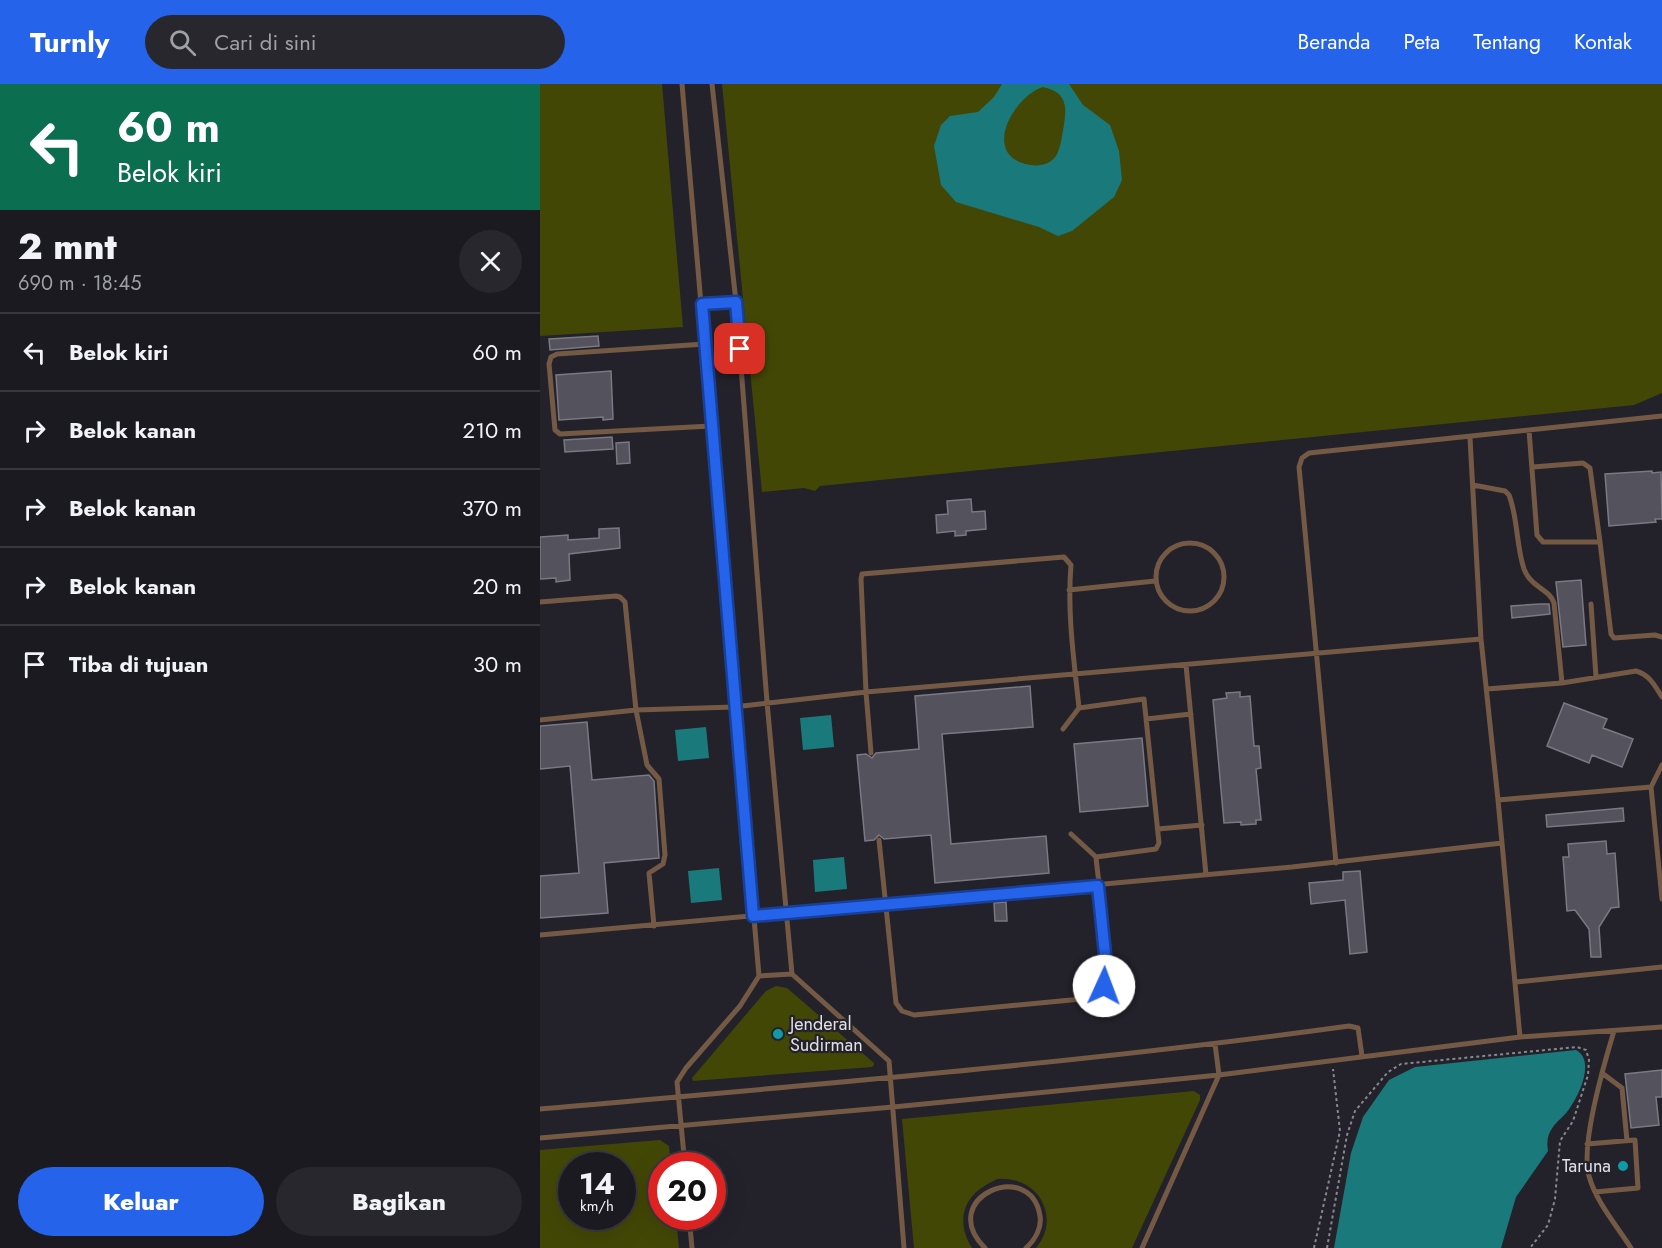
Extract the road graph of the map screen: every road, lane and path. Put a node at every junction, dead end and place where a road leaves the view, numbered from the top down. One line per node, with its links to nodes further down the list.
1 (682, 84): 4 (lane)
2 (712, 84): 3 (lane)
3 (736, 302): 4 (lane); 27 (lane)
4 (702, 304): 5 (lane)
5 (705, 344): 7 (lane); 7 (lane)
6 (1662, 416): 8 (lane)
7 (711, 426): 28 (lane)
8 (1529, 430): 9 (lane); 10 (lane)
9 (1470, 438): 11 (lane); 19 (lane)
10 (1533, 467): 12 (lane); 12 (lane)
11 (1473, 484): 18 (lane); 23 (lane)
12 (1600, 542): 17 (lane)
13 (1155, 581): 13 (lane); 14 (lane)
14 (1069, 590): 21 (lane); 25 (lane)
15 (540, 602): 30 (lane)
16 (1591, 604): 22 (lane)
17 (1662, 637)
18 (1481, 639): 19 (lane); 24 (lane)
19 (1316, 653): 20 (lane); 45 (lane)
20 (1186, 665): 21 (lane); 31 (lane)
21 (1076, 674): 25 (lane); 29 (lane)
22 (1596, 677): 23 (lane); 26 (lane)
23 (1562, 683): 24 (lane)
24 (1487, 689): 38 (lane)
25 (866, 692): 27 (lane); 35 (lane)
26 (1662, 697)
27 (767, 702): 28 (lane); 51 (lane)
28 (734, 706): 30 (lane); 52 (lane)
29 (1079, 708): 32 (lane); 34 (lane)
30 (636, 710): 33 (lane); 53 (lane)
31 (1191, 714): 32 (lane); 39 (lane)
32 (1146, 719): 40 (lane)
33 (540, 720)
34 (1063, 729)
35 (871, 753)
36 (1662, 765): 37 (lane)
37 (1651, 787): 38 (lane); 48 (lane)
38 (1498, 800): 43 (lane)
39 (1202, 825): 40 (lane); 46 (lane)
40 (1158, 829): 44 (lane)
41 (1071, 834): 44 (lane)
42 (879, 840): 50 (lane)
43 (1502, 843): 45 (lane); 58 (lane)
44 (1096, 857): 47 (lane)
45 (1336, 862): 46 (lane)
46 (1206, 875): 47 (lane)
47 (1098, 886): 50 (lane); 50 (lane)
48 (1661, 890): 49 (lane)
49 (1662, 899)
50 (884, 905): 51 (lane)
51 (786, 913): 52 (lane); 56 (lane)
52 (753, 916): 53 (lane); 57 (lane)
53 (654, 926): 54 (lane)
54 (540, 935)
55 (1662, 967): 58 (lane)
56 (792, 974): 57 (lane); 67 (lane)
57 (759, 976): 68 (lane)
58 (1515, 982): 61 (lane)
59 (1662, 1027): 60 (lane)
60 (1614, 1031): 61 (lane); 65 (lane)
61 (1520, 1037): 63 (lane)
62 (1215, 1044): 63 (lane); 66 (lane); 67 (lane)
63 (1362, 1056): 64 (lane)
64 (1332, 1060): 66 (lane); 83 (path)
65 (1602, 1073): 73 (lane); 74 (lane)
66 (1219, 1075): 69 (lane); 82 (lane)
67 (891, 1077): 68 (lane); 69 (lane)
68 (678, 1098): 70 (lane); 71 (lane)
69 (893, 1107): 71 (lane); 79 (lane)
70 (540, 1109)
71 (681, 1126): 72 (lane); 75 (lane)
72 (540, 1138)
73 (1628, 1141): 74 (lane); 76 (lane)
74 (1587, 1144): 76 (lane)
75 (684, 1152)
76 (1595, 1192): 86 (lane)
77 (690, 1230): 78 (lane)
78 (692, 1248)
79 (904, 1248)
80 (985, 1248): 81 (lane)
81 (1026, 1248)
82 (1142, 1248)
83 (1314, 1248)
84 (1327, 1248): 85 (path)
85 (1530, 1248)
86 (1631, 1248)

